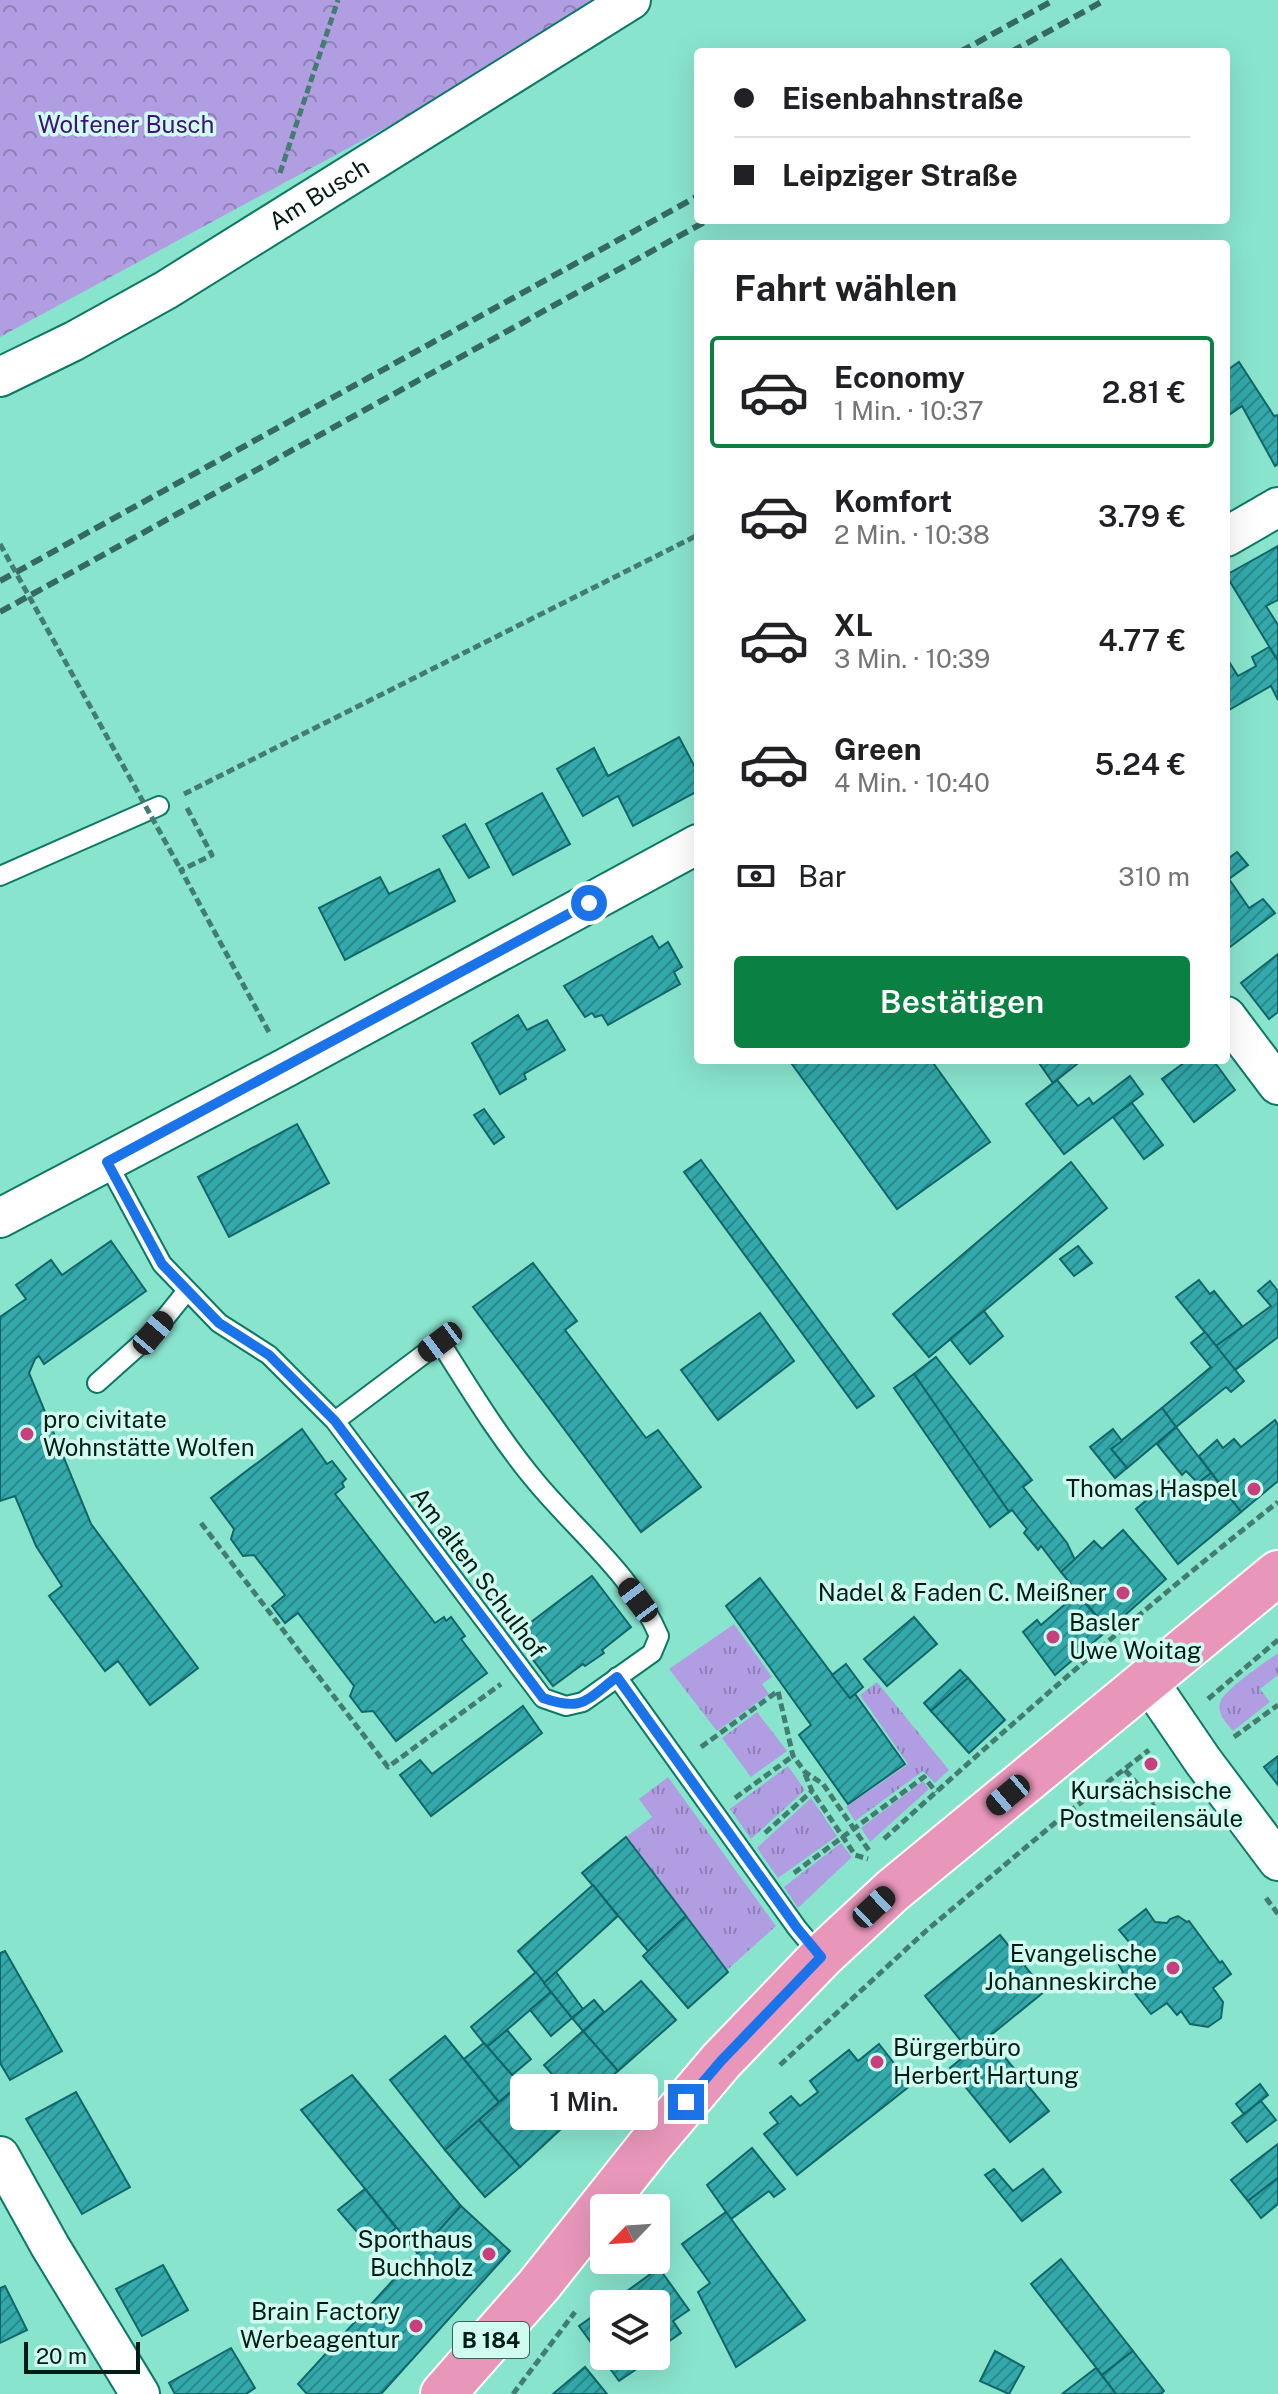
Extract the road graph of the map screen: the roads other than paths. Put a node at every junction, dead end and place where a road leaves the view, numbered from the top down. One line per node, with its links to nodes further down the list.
1 (631, 0): 2 (street, Am Busch)
2 (0, 377)
3 (1278, 507): 4 (street)
4 (1230, 535)
5 (159, 806): 7 (lane)
6 (694, 846): 10 (street)
7 (0, 876)
8 (1230, 1021): 9 (street)
9 (1278, 1085)
10 (107, 1162): 11 (street); 12 (lane, Am alten Schulhof)
11 (0, 1218)
12 (186, 1292): 13 (lane); 14 (lane, Am alten Schulhof)
13 (97, 1383)
14 (335, 1421): 16 (lane, Am alten Schulhof); 16 (lane, Am alten Schulhof)
15 (1278, 1573): 17 (main road, B 184)
16 (617, 1677): 19 (lane)
17 (1147, 1679): 18 (street); 19 (main road, B 184)
18 (1278, 1861)
19 (821, 1957): 22 (main road, B 184)
20 (0, 2156): 21 (street)
21 (140, 2394)
22 (443, 2394)

